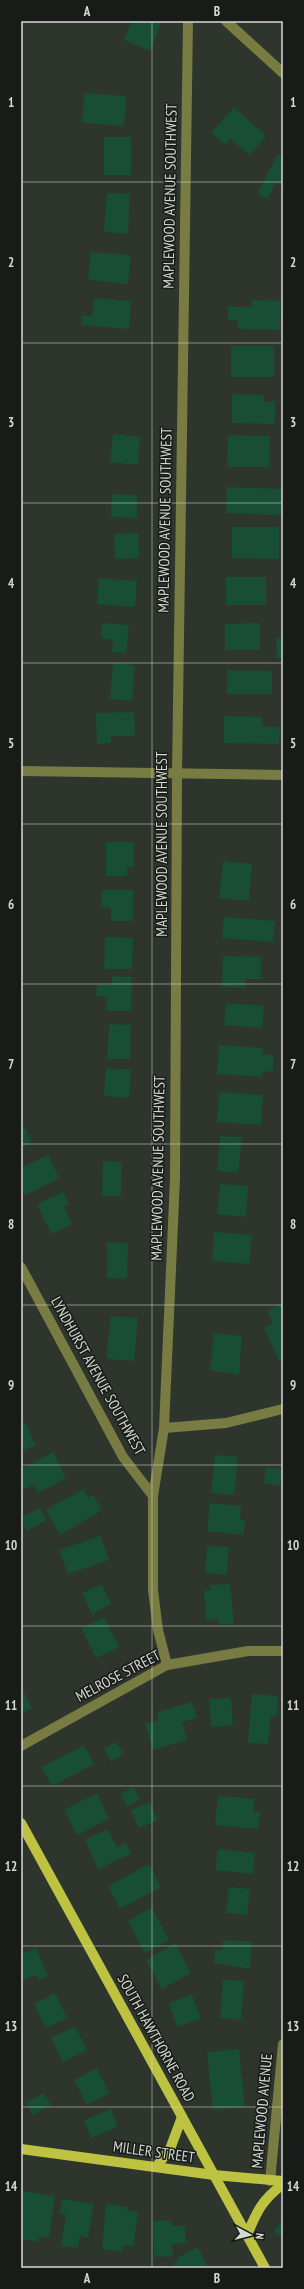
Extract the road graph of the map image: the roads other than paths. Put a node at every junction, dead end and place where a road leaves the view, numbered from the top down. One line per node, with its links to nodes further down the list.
1 (188, 21): 5 (street, MAPLEWOOD AVENUE SOUTHWEST)
2 (226, 21): 3 (street)
3 (283, 73)
4 (21, 771): 5 (street)
5 (177, 774): 6 (street); 9 (street, MAPLEWOOD AVENUE SOUTHWEST)
6 (283, 775)
7 (21, 1267): 10 (street, LYNDHURST AVENUE SOUTHWEST)
8 (283, 1409): 9 (street)
9 (164, 1428): 10 (street, MAPLEWOOD AVENUE SOUTHWEST)
10 (153, 1496): 12 (street, MAPLEWOOD AVENUE SOUTHWEST)
11 (283, 1651): 12 (street, MELROSE STREET)
12 (168, 1665): 13 (street, MELROSE STREET)
13 (21, 1746)
14 (21, 1823): 16 (main road, SOUTH HAWTHORNE ROAD)
15 (283, 2044): 20 (street, MAPLEWOOD AVENUE)
16 (182, 2117): 18 (main road); 19 (main road, SOUTH HAWTHORNE ROAD)
17 (21, 2149): 18 (main road, MILLER STREET)
18 (156, 2167): 19 (main road, MILLER STREET)
19 (214, 2175): 20 (main road, MILLER STREET); 22 (main road, SOUTH HAWTHORNE ROAD)
20 (270, 2181): 21 (main road, MILLER STREET)
21 (283, 2183): 22 (main road)
22 (246, 2234): 23 (main road, SOUTH HAWTHORNE ROAD)
23 (265, 2268)

